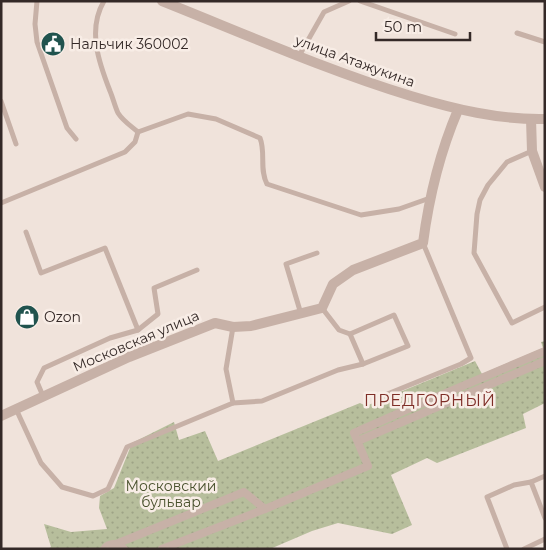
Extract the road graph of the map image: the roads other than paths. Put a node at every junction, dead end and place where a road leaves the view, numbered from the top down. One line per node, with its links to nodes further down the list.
1 (37, 1): 15 (lane)
2 (104, 1): 14 (lane)
3 (162, 1): 9 (street, улица Атажукина)
4 (349, 1): 9 (lane)
5 (360, 1): 7 (lane)
6 (517, 33): 8 (lane)
7 (455, 34)
8 (545, 42)
9 (299, 56): 11 (street, улица Атажукина)
10 (1, 101): 16 (lane)
11 (458, 110): 13 (street, улица Атажукина); 19 (street)
12 (545, 119): 13 (street, улица Атажукина)
13 (531, 120): 17 (street)
14 (138, 132): 19 (lane); 20 (lane)
15 (76, 139)
16 (16, 144)
17 (532, 151): 18 (street); 25 (lane)
18 (545, 187)
19 (430, 198): 22 (street)
20 (1, 203)
21 (26, 232): 29 (lane)
22 (423, 243): 26 (street); 38 (lane)
23 (317, 253): 27 (lane)
24 (196, 270): 29 (lane)
25 (545, 307)
26 (322, 308): 27 (street, Московская улица); 30 (lane)
27 (301, 314): 28 (street, Московская улица)
28 (233, 327): 37 (street, Московская улица); 40 (lane)
29 (138, 330): 37 (lane)
30 (350, 334): 33 (lane); 33 (lane)
31 (545, 351): 34 (street)
32 (545, 362): 35 (street)
33 (363, 364): 40 (lane)
34 (512, 365): 35 (street); 36 (street)
35 (516, 374): 39 (street)
36 (453, 390): 39 (street); 42 (street)
37 (43, 396): 41 (street, Московская улица)
38 (380, 397)
39 (457, 398): 44 (street)
40 (232, 403): 41 (lane)
41 (16, 409): 43 (street, Московская улица)
42 (406, 410): 44 (street); 45 (street)
43 (1, 416)
44 (410, 418): 45 (street)
45 (358, 441): 48 (street)
46 (545, 476): 47 (lane)
47 (531, 482): 49 (lane); 55 (lane)
48 (265, 508): 51 (street); 54 (street)
49 (545, 518)
50 (545, 539): 56 (lane)
51 (116, 544): 52 (street); 53 (street)
52 (104, 549)
53 (124, 549)
54 (162, 549)
55 (507, 549)
56 (524, 549)

